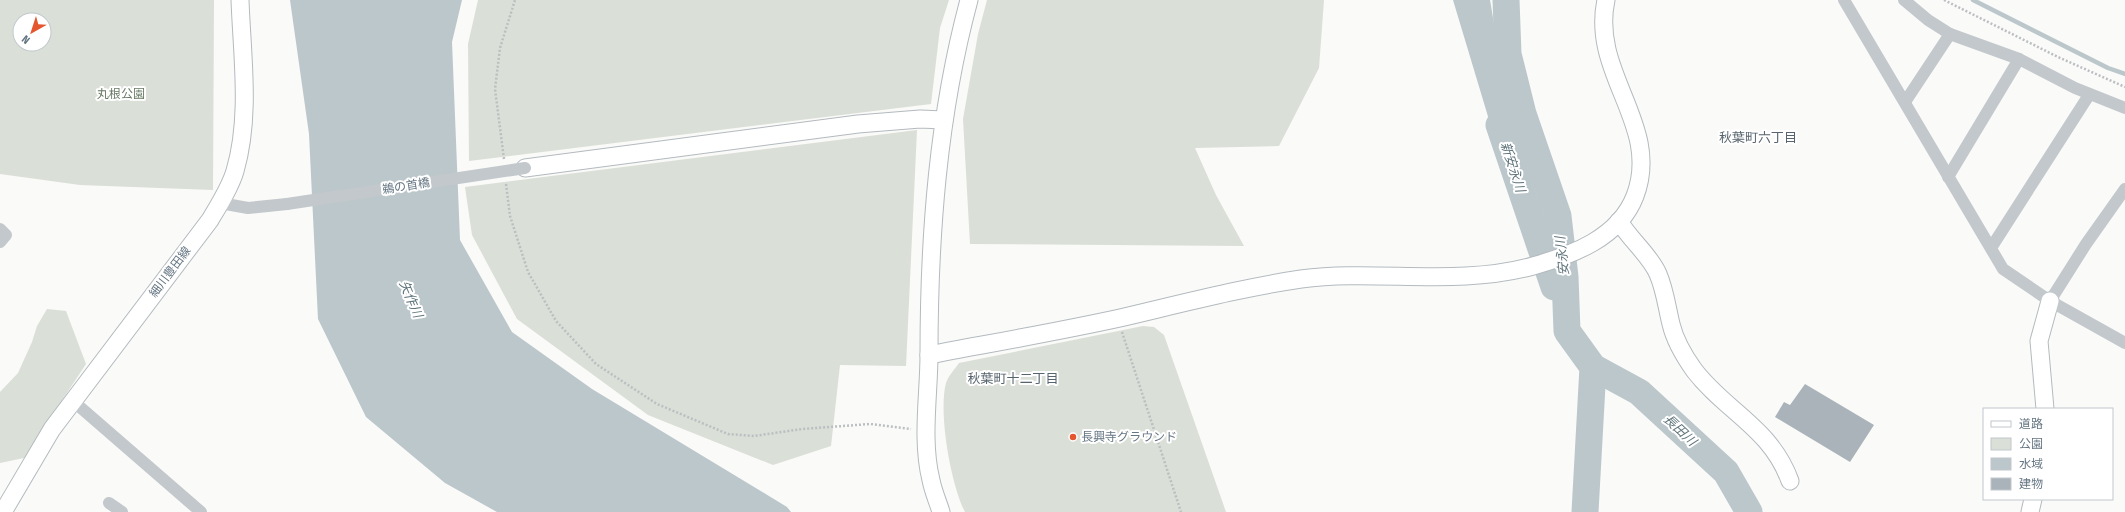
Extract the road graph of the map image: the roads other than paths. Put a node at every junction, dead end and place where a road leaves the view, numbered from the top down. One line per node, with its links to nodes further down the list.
1 (240, 0): 15 (street, 細川豊田線)
2 (969, 0): 11 (street)
3 (1606, 0): 16 (street)
4 (1844, 0): 9 (street)
5 (1904, 0): 6 (street)
6 (1950, 34): 7 (street); 9 (street)
7 (2019, 58): 8 (street); 13 (street)
8 (2089, 94): 10 (street); 19 (street)
9 (1905, 102): 13 (street)
10 (2125, 108)
11 (944, 120): 12 (street); 22 (street)
12 (525, 168): 15 (street, 鵜の首橋, bridge)
13 (1948, 177): 19 (street)
14 (2125, 189): 20 (street)
15 (220, 203): 23 (street, 細川豊田線)
16 (1619, 221): 22 (street); 25 (street)
17 (0, 229): 18 (street)
18 (0, 242)
19 (1991, 248): 20 (street)
20 (2050, 301): 21 (street); 24 (street)
21 (2125, 343)
22 (929, 355): 31 (street)
23 (74, 401): 28 (street, 細川豊田線); 30 (street)
24 (2045, 408)
25 (1790, 481)
26 (2033, 500): 32 (street)
27 (109, 503): 29 (street)
28 (3, 512)
29 (122, 512)
30 (201, 512)
31 (941, 512)
32 (2030, 512)

